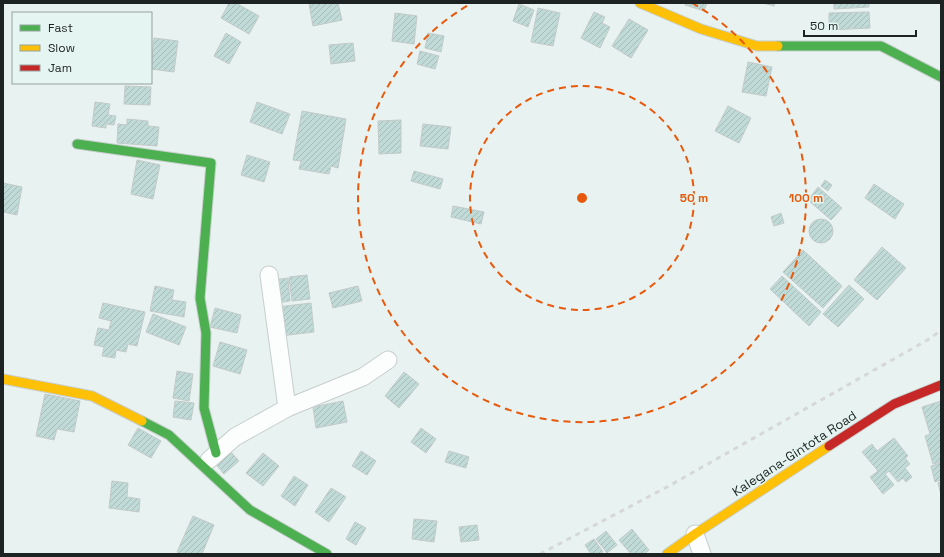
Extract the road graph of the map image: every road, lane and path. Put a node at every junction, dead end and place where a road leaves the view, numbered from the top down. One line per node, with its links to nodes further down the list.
1 (640, 3): 2 (street)
2 (941, 77)
3 (77, 144): 9 (street)
4 (269, 275): 8 (street)
5 (388, 360): 8 (street)
6 (3, 379): 10 (street)
7 (941, 385): 11 (street, Kalegana-Gintota Road)
8 (287, 408): 9 (street)
9 (216, 453): 10 (street)
10 (202, 466): 12 (street)
11 (695, 534): 13 (street, Kalegana-Gintota Road); 14 (street)
12 (326, 554)
13 (667, 554)
14 (702, 554)

